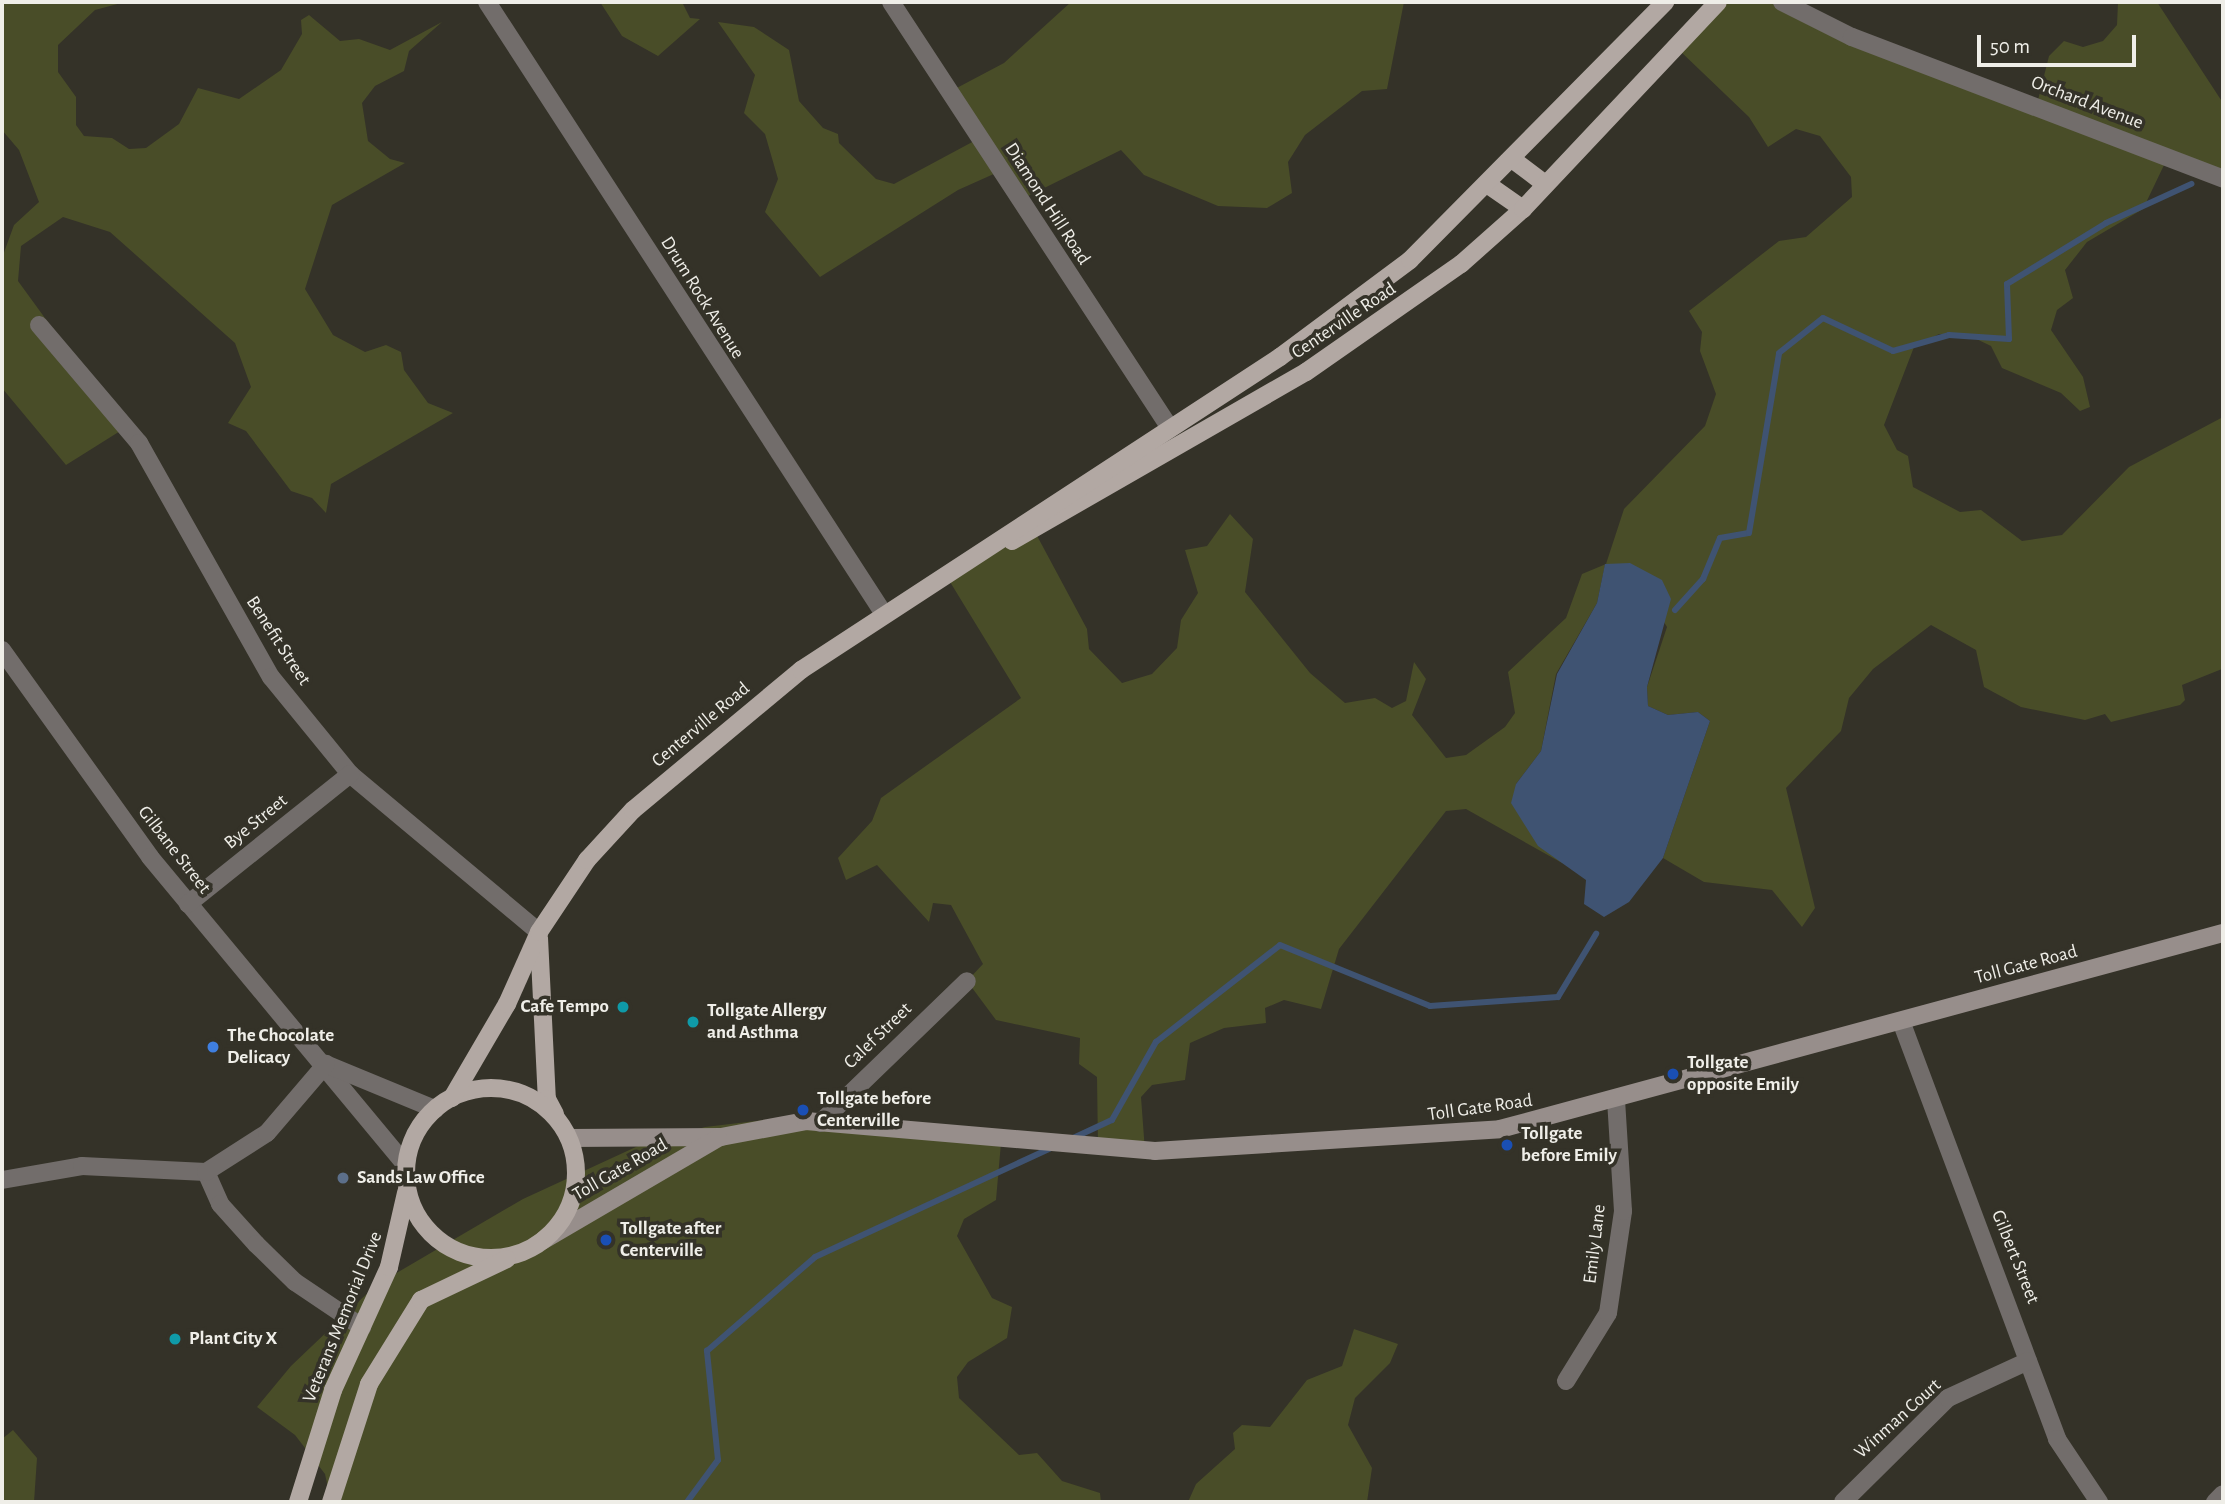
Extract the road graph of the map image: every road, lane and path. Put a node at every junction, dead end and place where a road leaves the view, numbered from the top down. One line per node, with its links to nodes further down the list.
1 (487, 2): 15 (street, Drum Rock Avenue)
2 (891, 2): 12 (street, Diamond Hill Road)
3 (1665, 2): 6 (main road, Centerville Road)
4 (1718, 2): 9 (main road, Centerville Road)
5 (1782, 2): 7 (street, Orchard Avenue)
6 (1512, 159): 8 (main road, Centerville Road); 9 (main road)
7 (2223, 179)
8 (1486, 184): 10 (main road); 12 (main road, Centerville Road)
9 (1545, 184): 10 (main road, Centerville Road)
10 (1524, 209): 13 (main road, Centerville Road)
11 (39, 325): 17 (street, Benefit Street)
12 (1170, 428): 13 (main road); 14 (main road, Centerville Road)
13 (1182, 446): 14 (main road, Centerville Road)
14 (926, 587): 15 (main road, Centerville Road)
15 (884, 614): 19 (main road, Centerville Road)
16 (2, 650): 18 (street, Gilbane Street)
17 (350, 774): 18 (street, Bye Street); 19 (street, Benefit Street)
18 (188, 904): 23 (street, Gilbane Street)
19 (539, 932): 24 (main road, Centerville Road); 27 (main road)
20 (2223, 933): 22 (main road, Toll Gate Road)
21 (967, 981): 28 (street, Calef Street)
22 (1901, 1021): 25 (main road, Toll Gate Road); 38 (street, Gilbert Street)
23 (326, 1065): 26 (street, Gilbane Street); 31 (street, Gilbane Street); 32 (street)
24 (452, 1098): 26 (main road); 27 (main road)
25 (1616, 1101): 28 (main road, Toll Gate Road); 39 (street, Emily Lane)
26 (435, 1109): 31 (main road)
27 (558, 1120): 30 (main road)
28 (820, 1123): 29 (main road, Toll Gate Road)
29 (721, 1137): 30 (main road, Toll Gate Road); 35 (main road, Toll Gate Road)
30 (569, 1138): 35 (main road)
31 (406, 1165): 34 (main road)
32 (206, 1172): 33 (street); 37 (street)
33 (2, 1181)
34 (406, 1186): 36 (main road); 37 (main road, Veterans Memorial Drive)
35 (542, 1241): 36 (main road)
36 (514, 1255): 42 (main road)
37 (362, 1327): 41 (main road, Veterans Memorial Drive)
38 (2028, 1361): 43 (street, Winman Court); 44 (street, Gilbert Street)
39 (1566, 1381)
40 (2223, 1494): 45 (street)
41 (298, 1502)
42 (331, 1502)
43 (1843, 1502)
44 (2099, 1502)
45 (2215, 1502)

